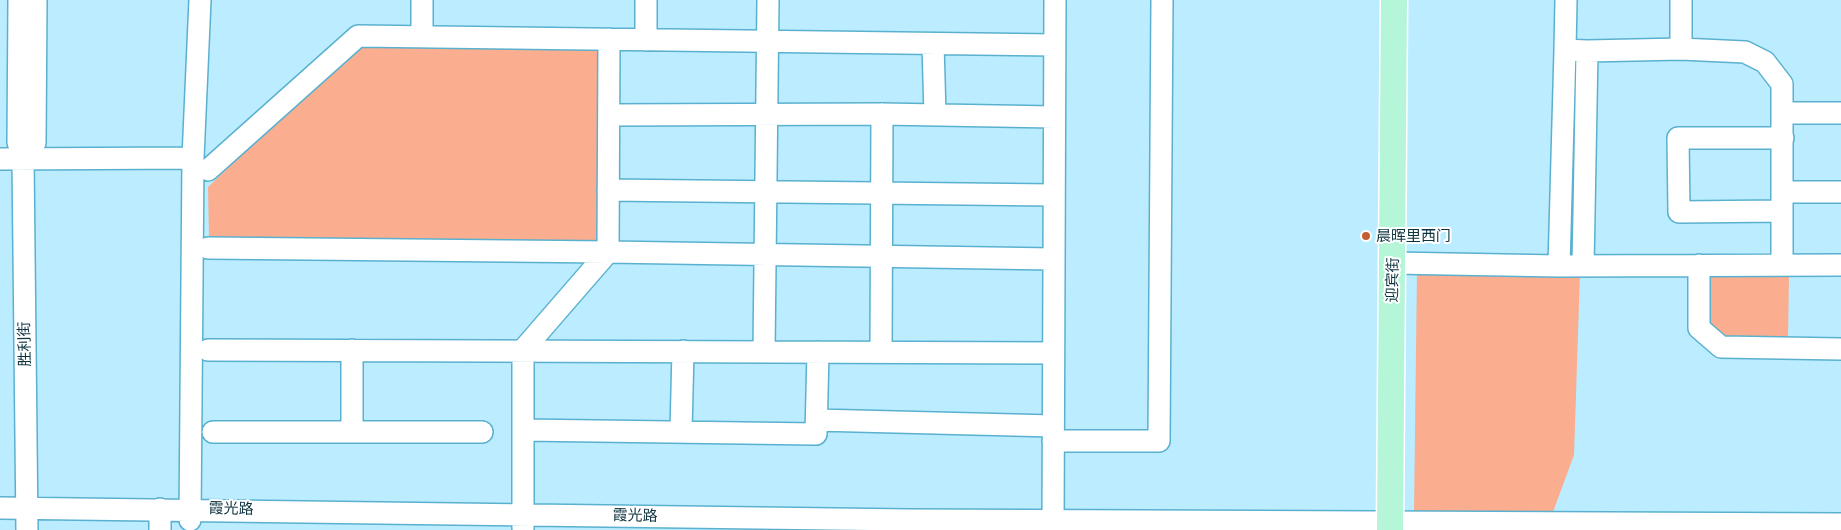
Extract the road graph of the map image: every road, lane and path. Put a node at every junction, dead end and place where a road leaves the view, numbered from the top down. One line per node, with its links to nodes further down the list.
1 (19, 0): 31 (street, 胜利街)
2 (36, 0): 31 (street)
3 (200, 0): 32 (street)
4 (422, 0): 13 (street)
5 (646, 0): 15 (street)
6 (768, 0): 16 (street)
7 (1055, 0): 18 (street)
8 (1162, 0): 65 (street)
9 (1379, 0): 75 (main road, 迎宾街)
10 (1394, 0): 44 (main road, 迎宾街)
11 (1566, 0): 20 (street)
12 (1681, 0): 19 (street)
13 (422, 36): 14 (street); 32 (street)
14 (609, 39): 15 (street); 26 (street)
15 (646, 40): 16 (street)
16 (768, 41): 17 (street); 27 (street)
17 (933, 44): 18 (street); 25 (street)
18 (1054, 45): 28 (street)
19 (1681, 49): 21 (street); 22 (street)
20 (1564, 50): 21 (street); 48 (street)
21 (1587, 51): 49 (street)
22 (1783, 113): 23 (street); 29 (street)
23 (1841, 113)
24 (882, 114): 25 (street); 27 (street); 36 (street)
25 (935, 114): 28 (street)
26 (609, 115): 27 (street); 33 (street)
27 (766, 115): 34 (street)
28 (1054, 116): 37 (street)
29 (1783, 138): 38 (street); 38 (street)
30 (0, 159): 31 (street)
31 (23, 159): 32 (street); 69 (street, 胜利街)
32 (200, 164): 67 (street)
33 (608, 190): 34 (street); 40 (street)
34 (765, 192): 36 (street); 41 (street)
35 (1841, 192): 38 (street)
36 (882, 193): 37 (street); 42 (street)
37 (1053, 195): 43 (street)
38 (1782, 202): 46 (street)
39 (208, 248): 40 (street)
40 (608, 252): 41 (street); 53 (street)
41 (764, 255): 42 (street); 55 (street)
42 (881, 257): 43 (street); 57 (street)
43 (1053, 259): 58 (street)
44 (1393, 263): 48 (street); 75 (main road, 迎宾街)
45 (1699, 265): 46 (street); 49 (street); 50 (street)
46 (1782, 265): 47 (street)
47 (1841, 265)
48 (1559, 266): 49 (street)
49 (1583, 266)
50 (1841, 349)
51 (208, 350): 52 (street)
52 (352, 350): 53 (street); 63 (street)
53 (523, 350): 54 (street); 60 (street)
54 (683, 351): 55 (street); 61 (street)
55 (764, 351): 56 (street)
56 (818, 352): 57 (street); 59 (street)
57 (881, 352): 58 (street)
58 (1053, 353): 65 (street)
59 (817, 420): 61 (street); 65 (street)
60 (523, 430): 61 (street); 71 (street)
61 (682, 431)
62 (213, 432): 63 (street)
63 (352, 432): 64 (street)
64 (482, 432)
65 (1053, 433): 73 (street)
66 (0, 508): 69 (street, 霞光路)
67 (190, 514): 70 (street, 霞光路); 71 (street, 霞光路)
68 (0, 518): 69 (street, 霞光路)
69 (27, 519): 70 (street, 霞光路)
70 (160, 520)
71 (523, 523): 74 (street, 霞光路)
72 (1841, 524): 76 (street, 霞光路)
73 (1053, 525): 74 (street, 霞光路); 75 (street, 霞光路); 77 (street, 霞光路)
74 (910, 526)
75 (1383, 526): 76 (street, 霞光路)
76 (1661, 526)
77 (1105, 530)

